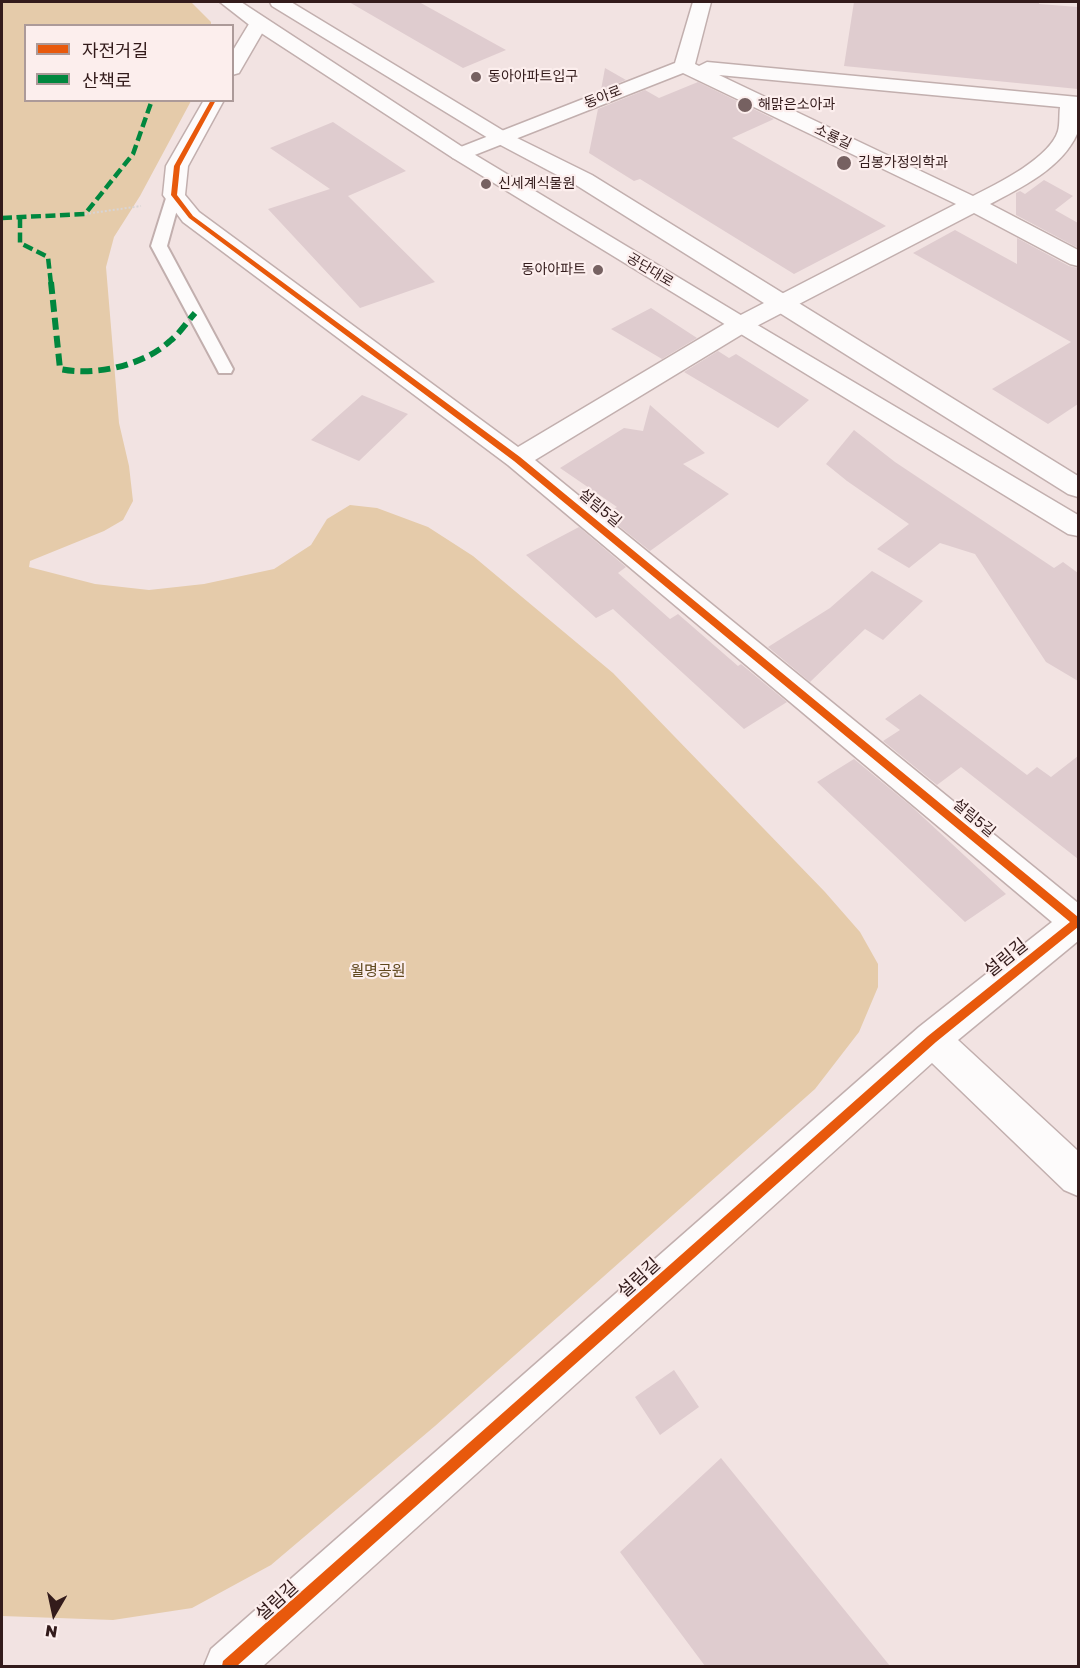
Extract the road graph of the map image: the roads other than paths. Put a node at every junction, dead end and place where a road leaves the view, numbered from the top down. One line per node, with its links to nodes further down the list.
1 (229, 2): 4 (street, 공단대로)
2 (279, 2): 9 (street)
3 (702, 2): 6 (street)
4 (259, 23): 5 (street); 10 (street, 공단대로)
5 (234, 66)
6 (684, 66): 8 (street); 9 (street, 동아로); 12 (street, 소룡길)
7 (213, 102): 11 (street)
8 (1075, 103): 12 (street)
9 (501, 137): 10 (street, 동아로); 14 (street)
10 (460, 154): 15 (street, 공단대로)
11 (174, 195): 16 (lane); 17 (street, 설림5길)
12 (975, 205): 13 (street, 소룡길); 14 (street)
13 (1078, 259)
14 (782, 303): 15 (street); 18 (street)
15 (740, 325): 17 (street); 19 (street, 공단대로)
16 (225, 369)
17 (517, 459): 20 (street, 설림5길)
18 (1078, 488)
19 (1078, 527)
20 (1078, 922): 21 (street, 설림길)
21 (932, 1039): 22 (street); 23 (street, 설림길)
22 (1078, 1177)
23 (228, 1666)

